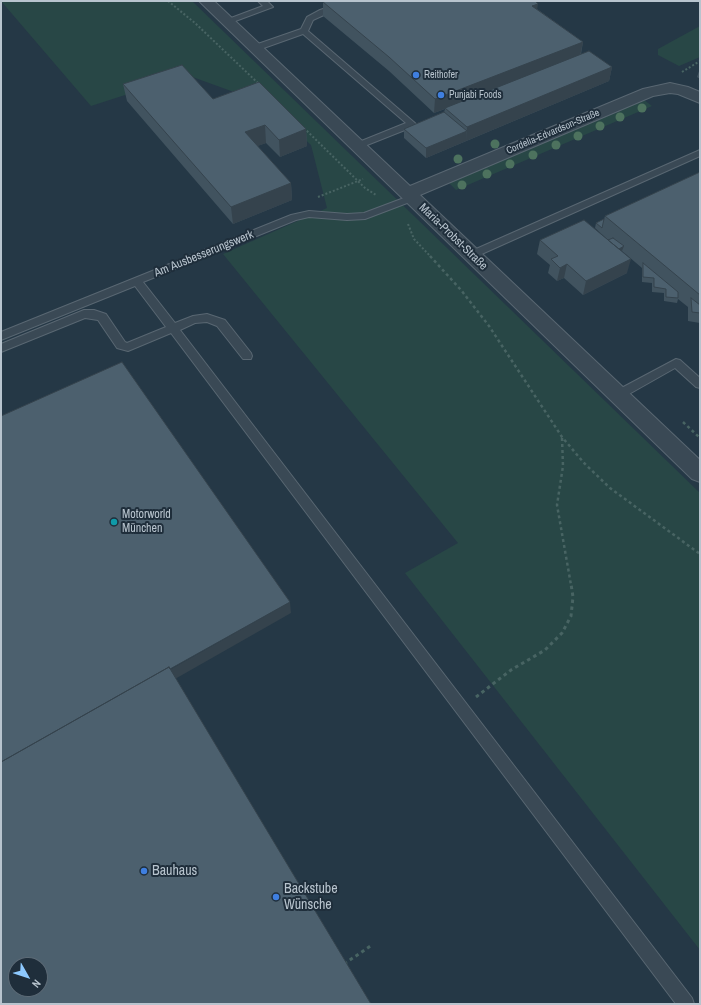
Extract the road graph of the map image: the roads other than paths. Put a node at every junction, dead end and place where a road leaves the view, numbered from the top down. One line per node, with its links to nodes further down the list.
1 (206, 1): 4 (street, Maria-Probst-Straße)
2 (262, 1): 4 (lane)
3 (354, 1): 5 (lane)
4 (226, 21): 6 (street, Maria-Probst-Straße)
5 (304, 31): 6 (lane); 8 (lane)
6 (255, 48): 8 (street, Maria-Probst-Straße)
7 (700, 98): 10 (street, Cordelia-Edvardson-Straße)
8 (357, 146): 10 (street, Maria-Probst-Straße)
9 (700, 153): 11 (lane)
10 (410, 196): 11 (street, Maria-Probst-Straße); 12 (lane, Am Ausbesserungswerk)
11 (471, 255): 18 (street, Maria-Probst-Straße)
12 (137, 282): 13 (lane); 14 (lane, Am Ausbesserungswerk)
13 (172, 329): 15 (lane); 16 (lane); 20 (lane)
14 (1, 336)
15 (1, 348)
16 (247, 356)
17 (700, 384): 18 (lane)
18 (618, 395): 19 (street, Maria-Probst-Straße)
19 (700, 473)
20 (686, 1004)

